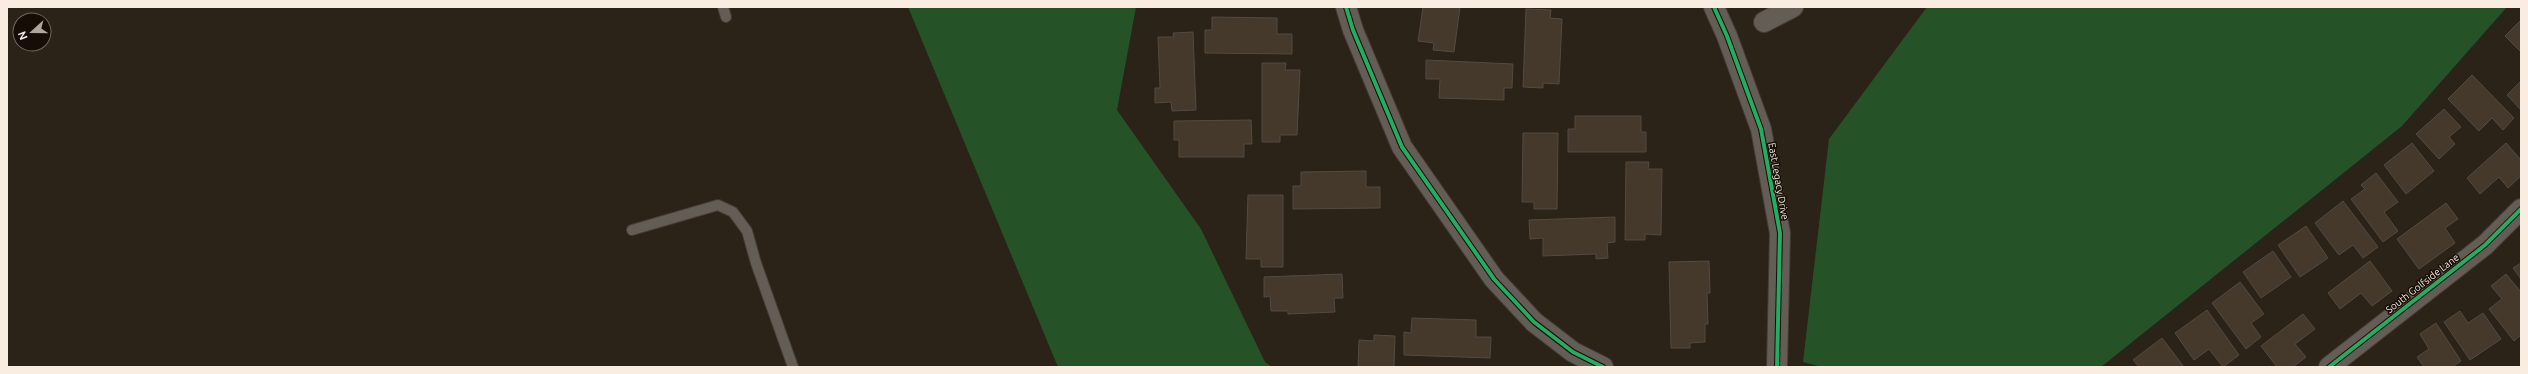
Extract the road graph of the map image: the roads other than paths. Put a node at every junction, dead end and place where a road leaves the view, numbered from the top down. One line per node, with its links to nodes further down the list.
1 (723, 7): 5 (lane)
2 (1346, 7): 10 (street)
3 (1714, 7): 11 (street, East Legacy Drive)
4 (1793, 7): 6 (street)
5 (726, 17)
6 (1764, 22)
7 (2521, 209): 12 (street, South Golfside Lane)
8 (632, 230): 9 (lane)
9 (793, 367)
10 (1603, 367)
11 (1777, 367)
12 (2329, 367)

